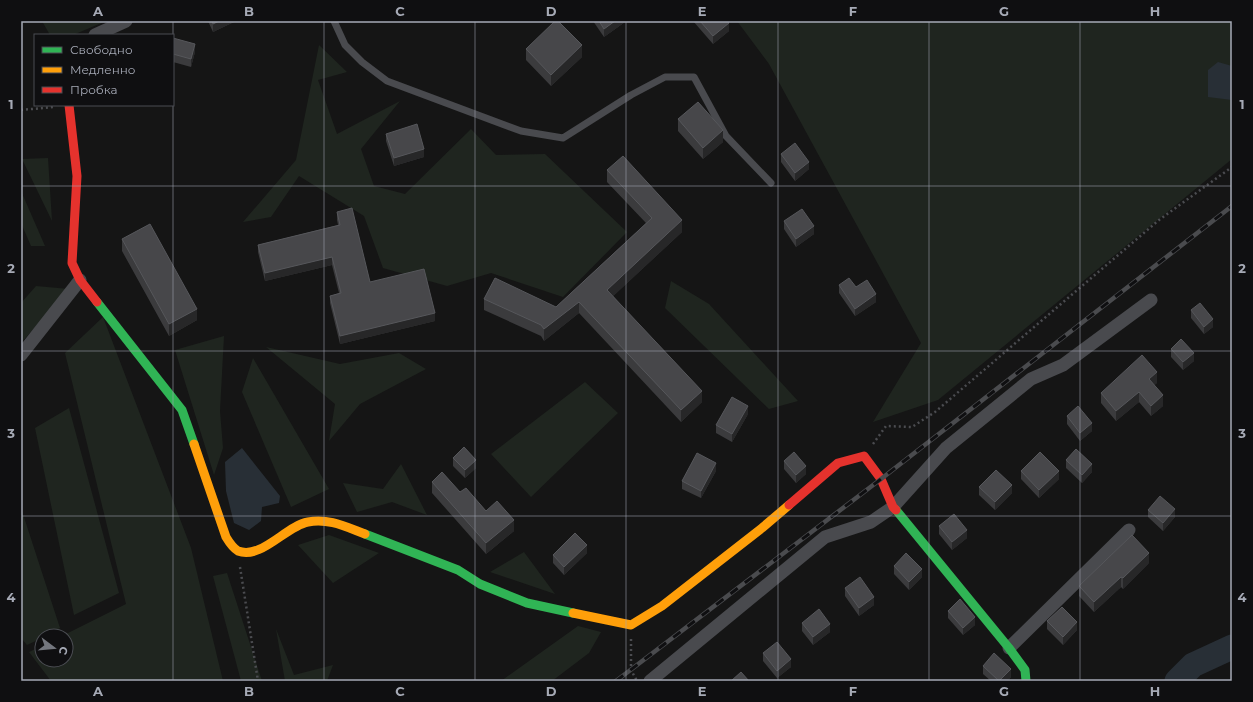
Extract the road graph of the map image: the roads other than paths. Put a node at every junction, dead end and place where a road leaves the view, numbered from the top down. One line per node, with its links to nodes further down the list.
1 (126, 21): 3 (street)
2 (334, 21): 5 (lane)
3 (97, 34)
4 (69, 106): 6 (street)
5 (771, 183)
6 (80, 280): 8 (street); 9 (street)
7 (1151, 300): 9 (street)
8 (21, 355)
9 (893, 508): 11 (street); 12 (street)
10 (1129, 530): 11 (street)
11 (1009, 648): 13 (street)
12 (650, 681)
13 (1026, 681)

